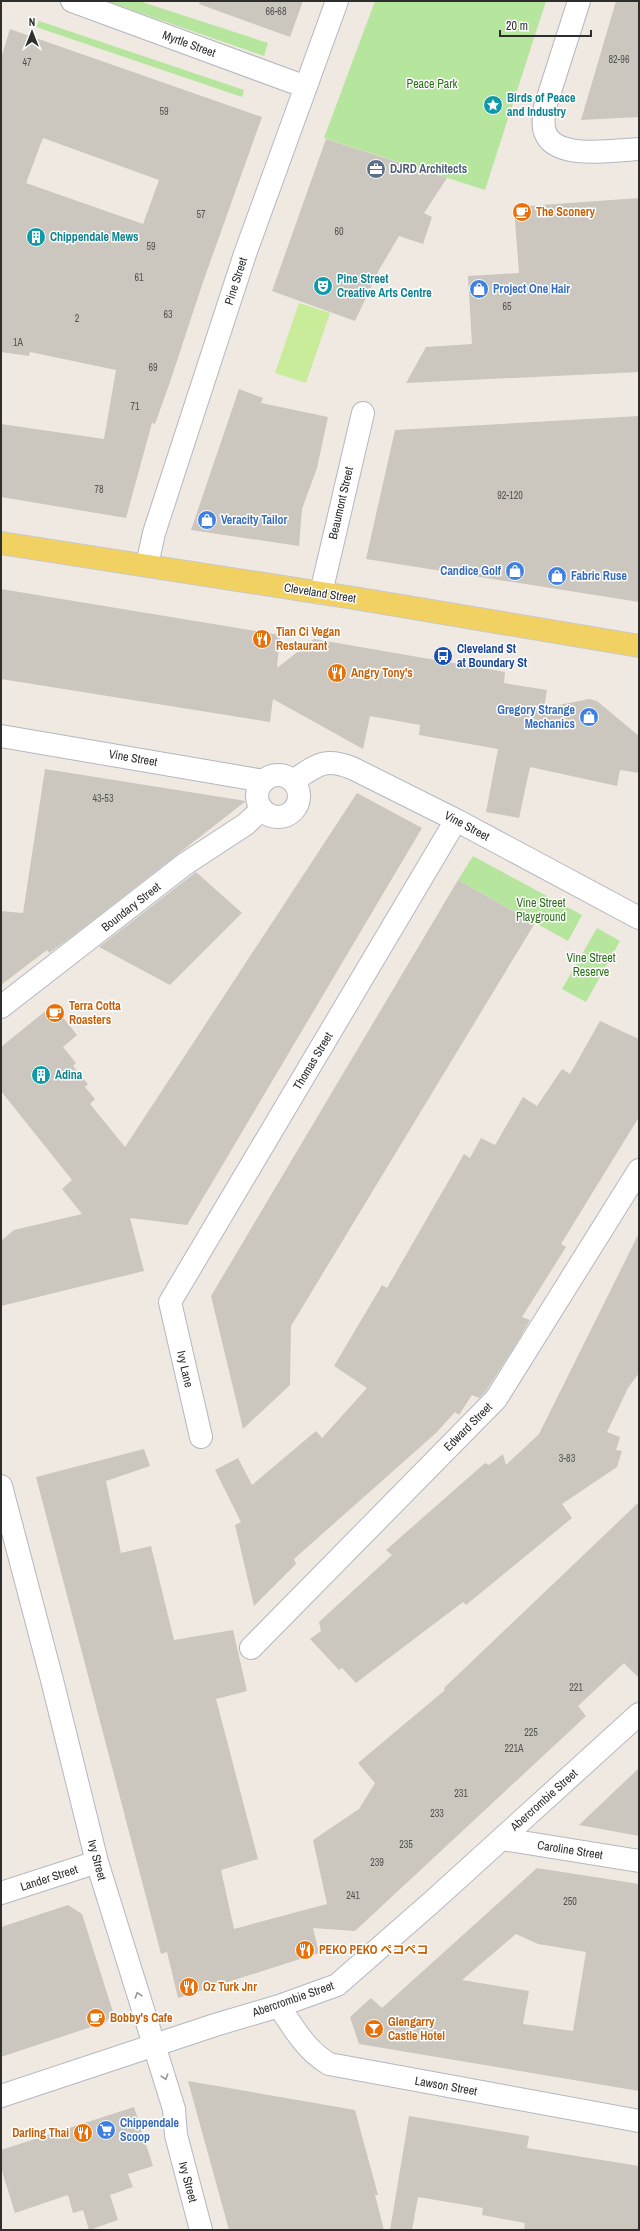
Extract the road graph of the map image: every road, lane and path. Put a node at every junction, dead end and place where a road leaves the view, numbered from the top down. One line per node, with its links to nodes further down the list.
1 (72, 1): 4 (street, Myrtle Street)
2 (336, 1): 4 (street, Pine Street)
3 (579, 1): 5 (street)
4 (306, 87): 8 (street, Pine Street)
5 (639, 149)
6 (363, 413): 9 (street, Beaumont Street)
7 (1, 543): 8 (main road, Cleveland Street)
8 (147, 565): 9 (main road, Cleveland Street)
9 (321, 593): 10 (main road, Cleveland Street)
10 (639, 646)
11 (1, 736): 12 (street, Vine Street)
12 (264, 781): 13 (street); 14 (street)
13 (293, 781): 14 (street); 15 (street, Vine Street)
14 (262, 809): 17 (street, Boundary Street)
15 (456, 820): 16 (street, Vine Street); 19 (street, Thomas Street)
16 (639, 918)
17 (1, 1007)
18 (639, 1170): 23 (street, Edward Street)
19 (170, 1302): 20 (street, Ivy Lane)
20 (201, 1437)
21 (1, 1486): 22 (street, Ivy Street)
22 (4, 1513): 27 (street, Ivy Street)
23 (251, 1648)
24 (639, 1714): 25 (street, Abercrombie Street)
25 (502, 1839): 26 (street, Caroline Street); 29 (street, Abercrombie Street)
26 (639, 1861)
27 (97, 1862): 28 (street, Lander Street); 30 (street, Ivy Street, one-way to 27)
28 (1, 1893)
29 (279, 2006): 30 (street, Abercrombie Street); 32 (street, Lawson Street)
30 (154, 2046): 31 (street, Abercrombie Street); 33 (street, Ivy Street, one-way to 33)
31 (1, 2096)
32 (639, 2120)
33 (201, 2230)

